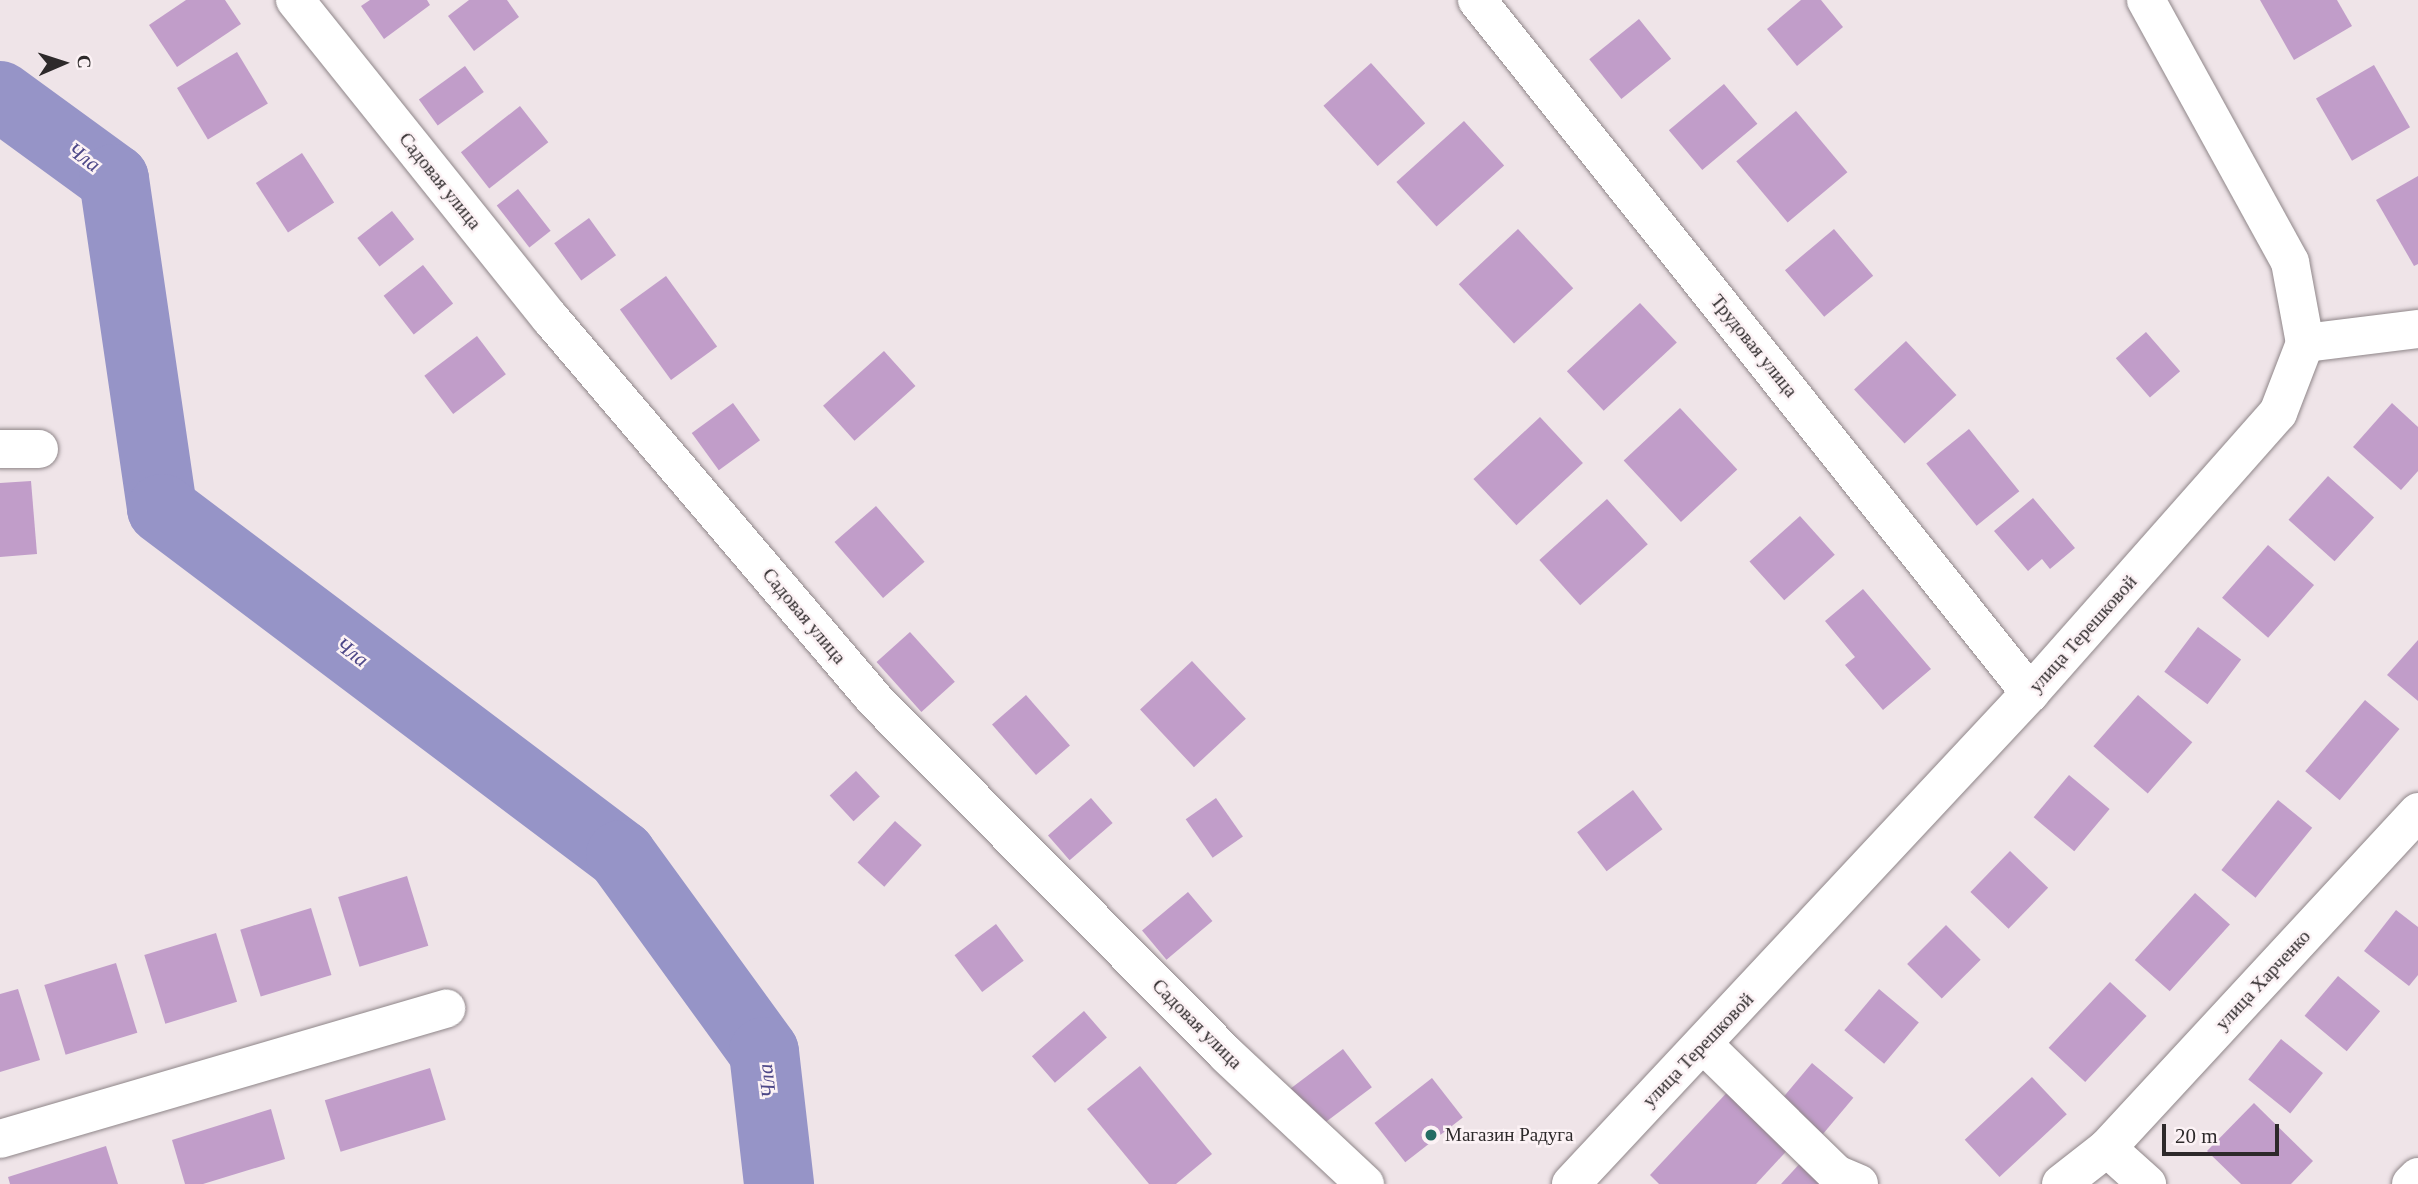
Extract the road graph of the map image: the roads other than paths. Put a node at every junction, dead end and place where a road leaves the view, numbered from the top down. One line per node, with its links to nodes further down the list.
1 (295, 0): 16 (street, Садовая улица)
2 (1477, 0): 8 (street, Трудовая улица)
3 (2146, 0): 5 (street)
4 (2418, 329): 5 (street)
5 (2305, 344): 8 (street, улица Терешковой)
6 (0, 449): 7 (street)
7 (39, 449)
8 (2030, 693): 11 (street, улица Терешковой)
9 (2418, 812): 13 (street, улица Харченко)
10 (446, 1009): 12 (street)
11 (1703, 1044): 15 (street, улица Терешковой); 17 (street)
12 (0, 1139)
13 (2107, 1148): 18 (street, улица Харченко); 19 (street)
14 (2418, 1177): 20 (street)
15 (1577, 1182)
16 (1365, 1184)
17 (1859, 1184)
18 (2061, 1184)
19 (2147, 1184)
20 (2412, 1184)

